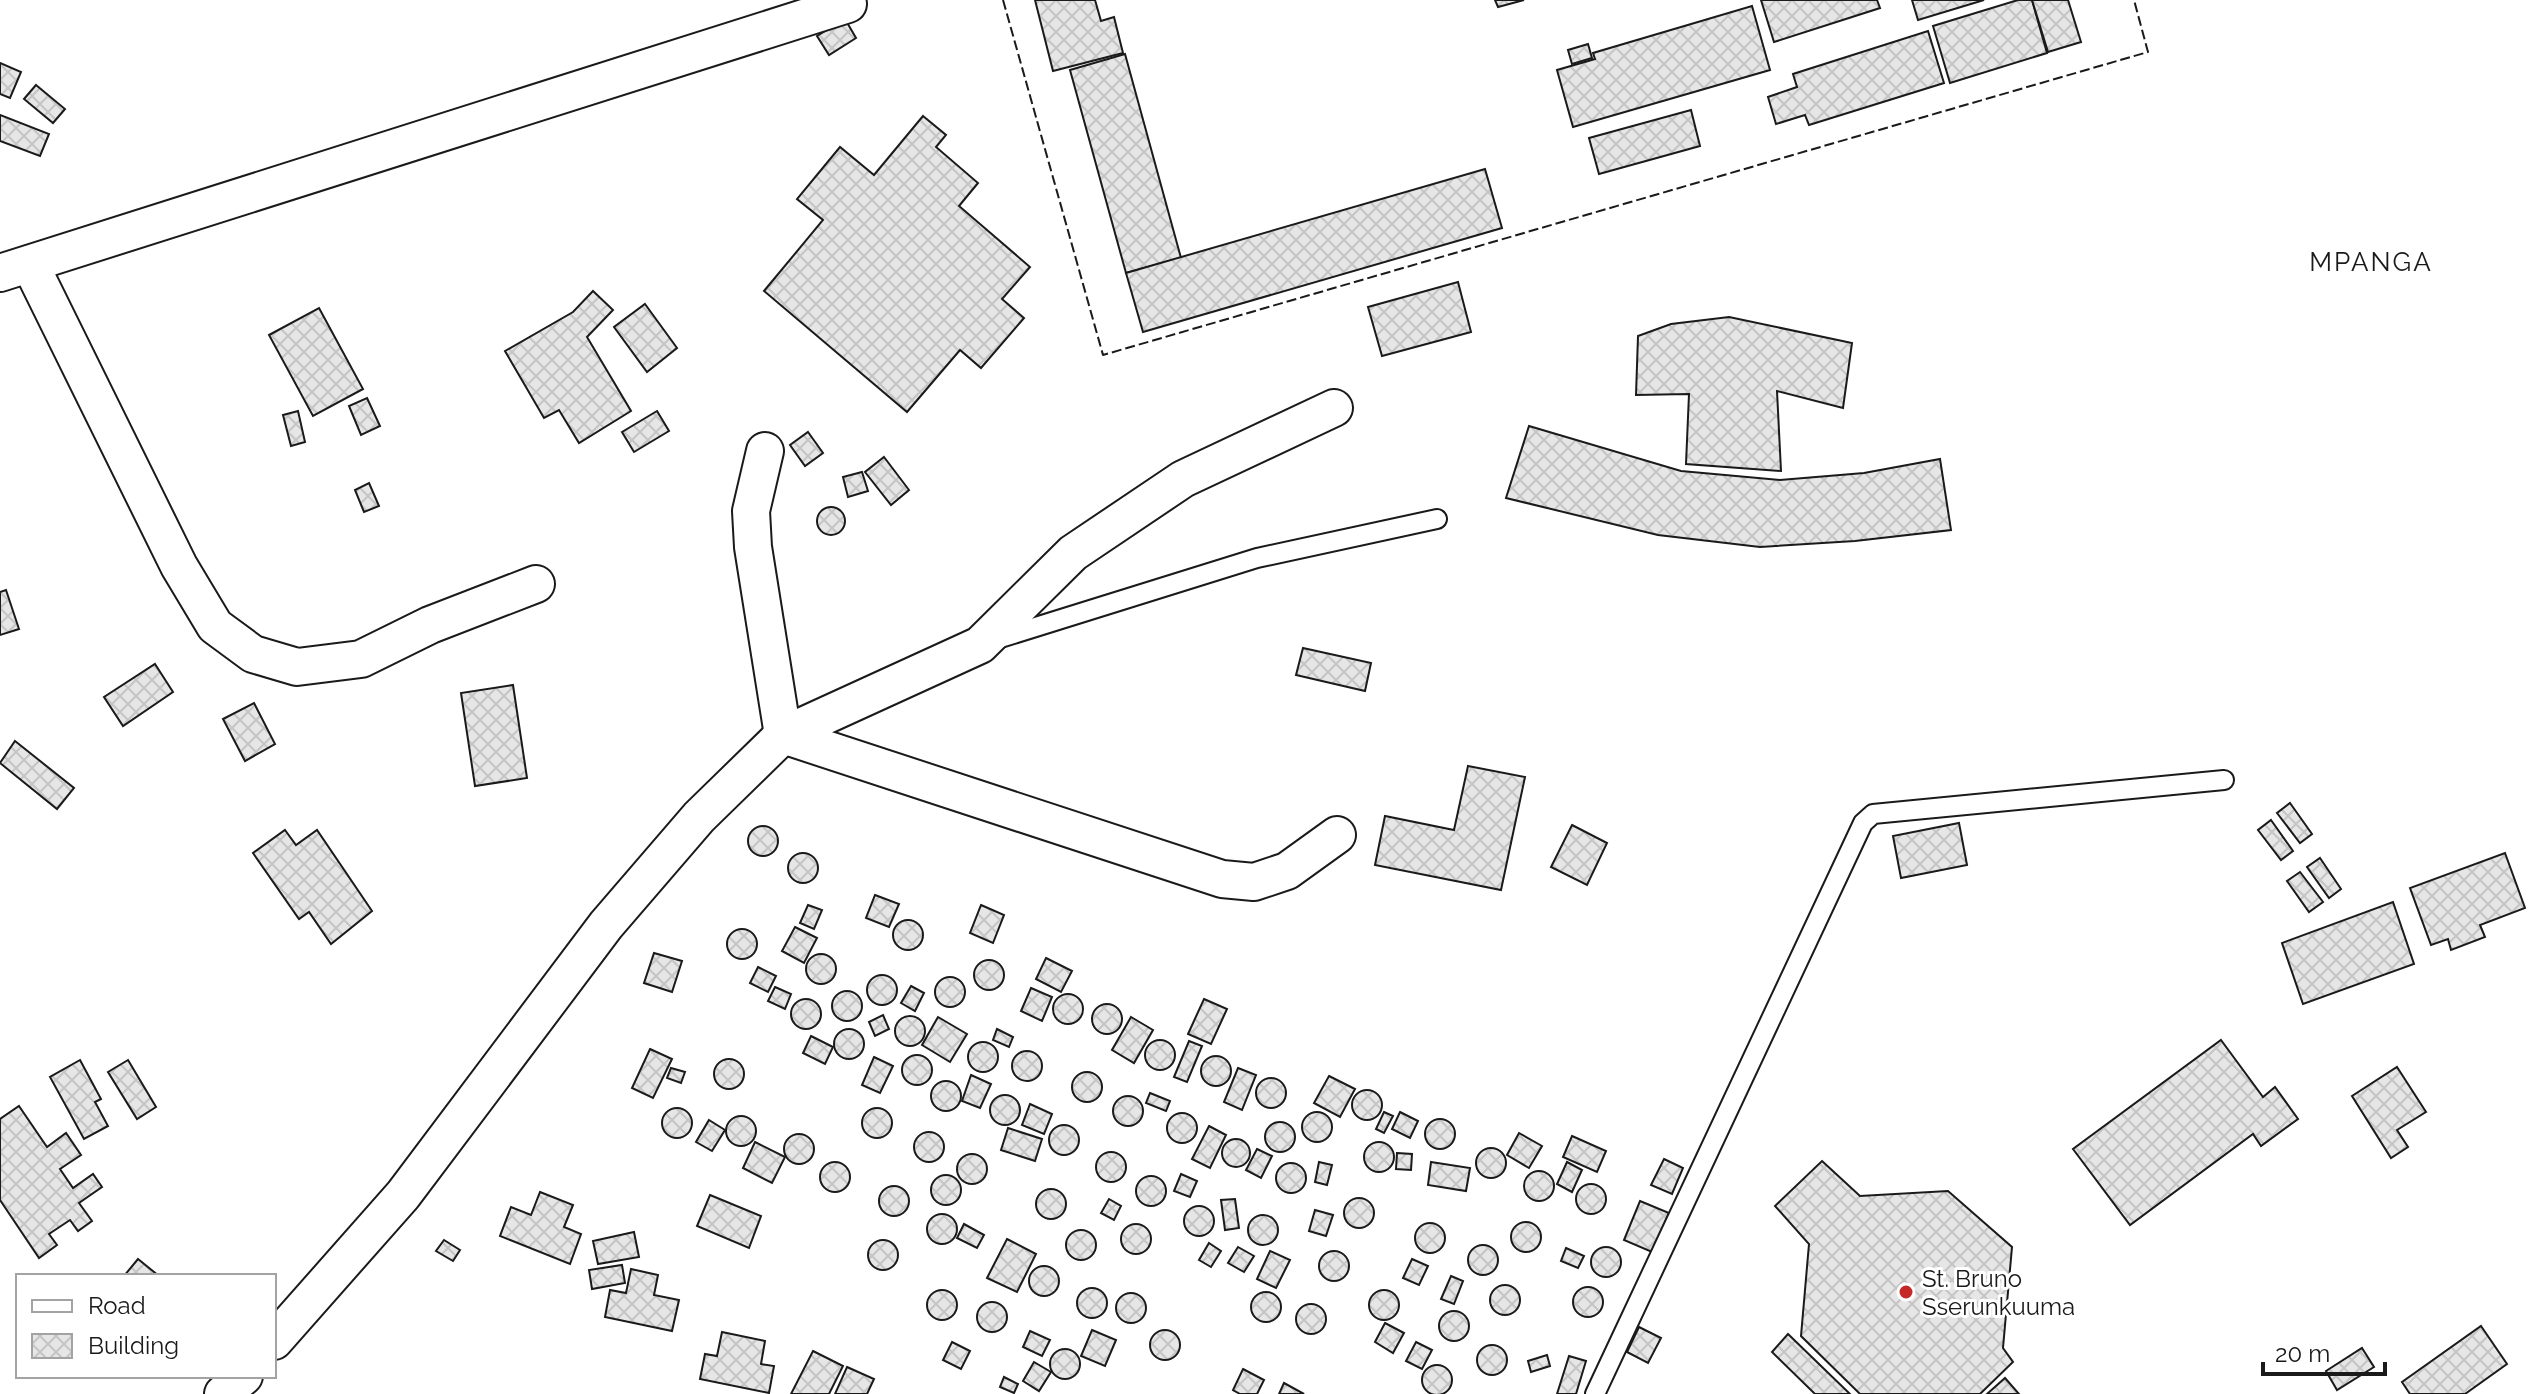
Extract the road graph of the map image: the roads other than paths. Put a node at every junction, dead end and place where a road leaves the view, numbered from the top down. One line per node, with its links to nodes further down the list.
1 (848, 4): 2 (street)
2 (15, 269): 6 (street)
3 (1334, 408): 7 (street)
4 (765, 451): 8 (street)
5 (1437, 519): 7 (lane)
6 (536, 584)
7 (980, 645): 8 (street)
8 (783, 735): 10 (street); 11 (street)
9 (2224, 780): 14 (lane)
10 (1337, 835)
11 (276, 1339)
12 (242, 1378): 13 (street)
13 (223, 1394)
14 (1595, 1394)

